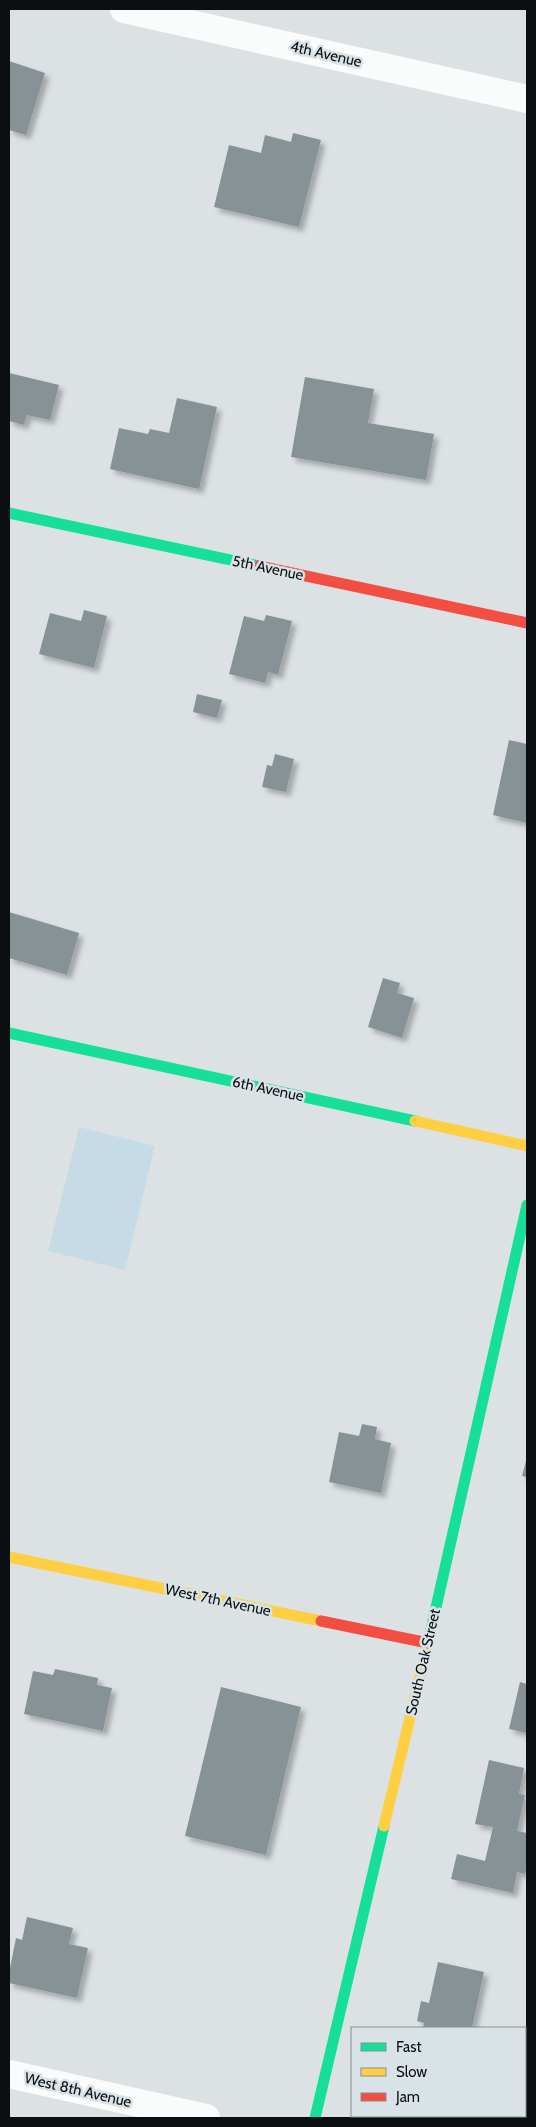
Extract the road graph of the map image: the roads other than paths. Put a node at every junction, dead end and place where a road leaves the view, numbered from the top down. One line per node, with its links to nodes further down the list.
1 (124, 9): 2 (street, 4th Avenue)
2 (527, 99)
3 (9, 513): 4 (street, 5th Avenue)
4 (527, 624)
5 (9, 1033): 6 (street, 6th Avenue)
6 (527, 1146)
7 (527, 1205): 9 (street, South Oak Street)
8 (9, 1557): 9 (street, West 7th Avenue)
9 (428, 1643): 12 (street, South Oak Street)
10 (9, 2074): 11 (street, West 8th Avenue)
11 (206, 2118)
12 (315, 2118)

